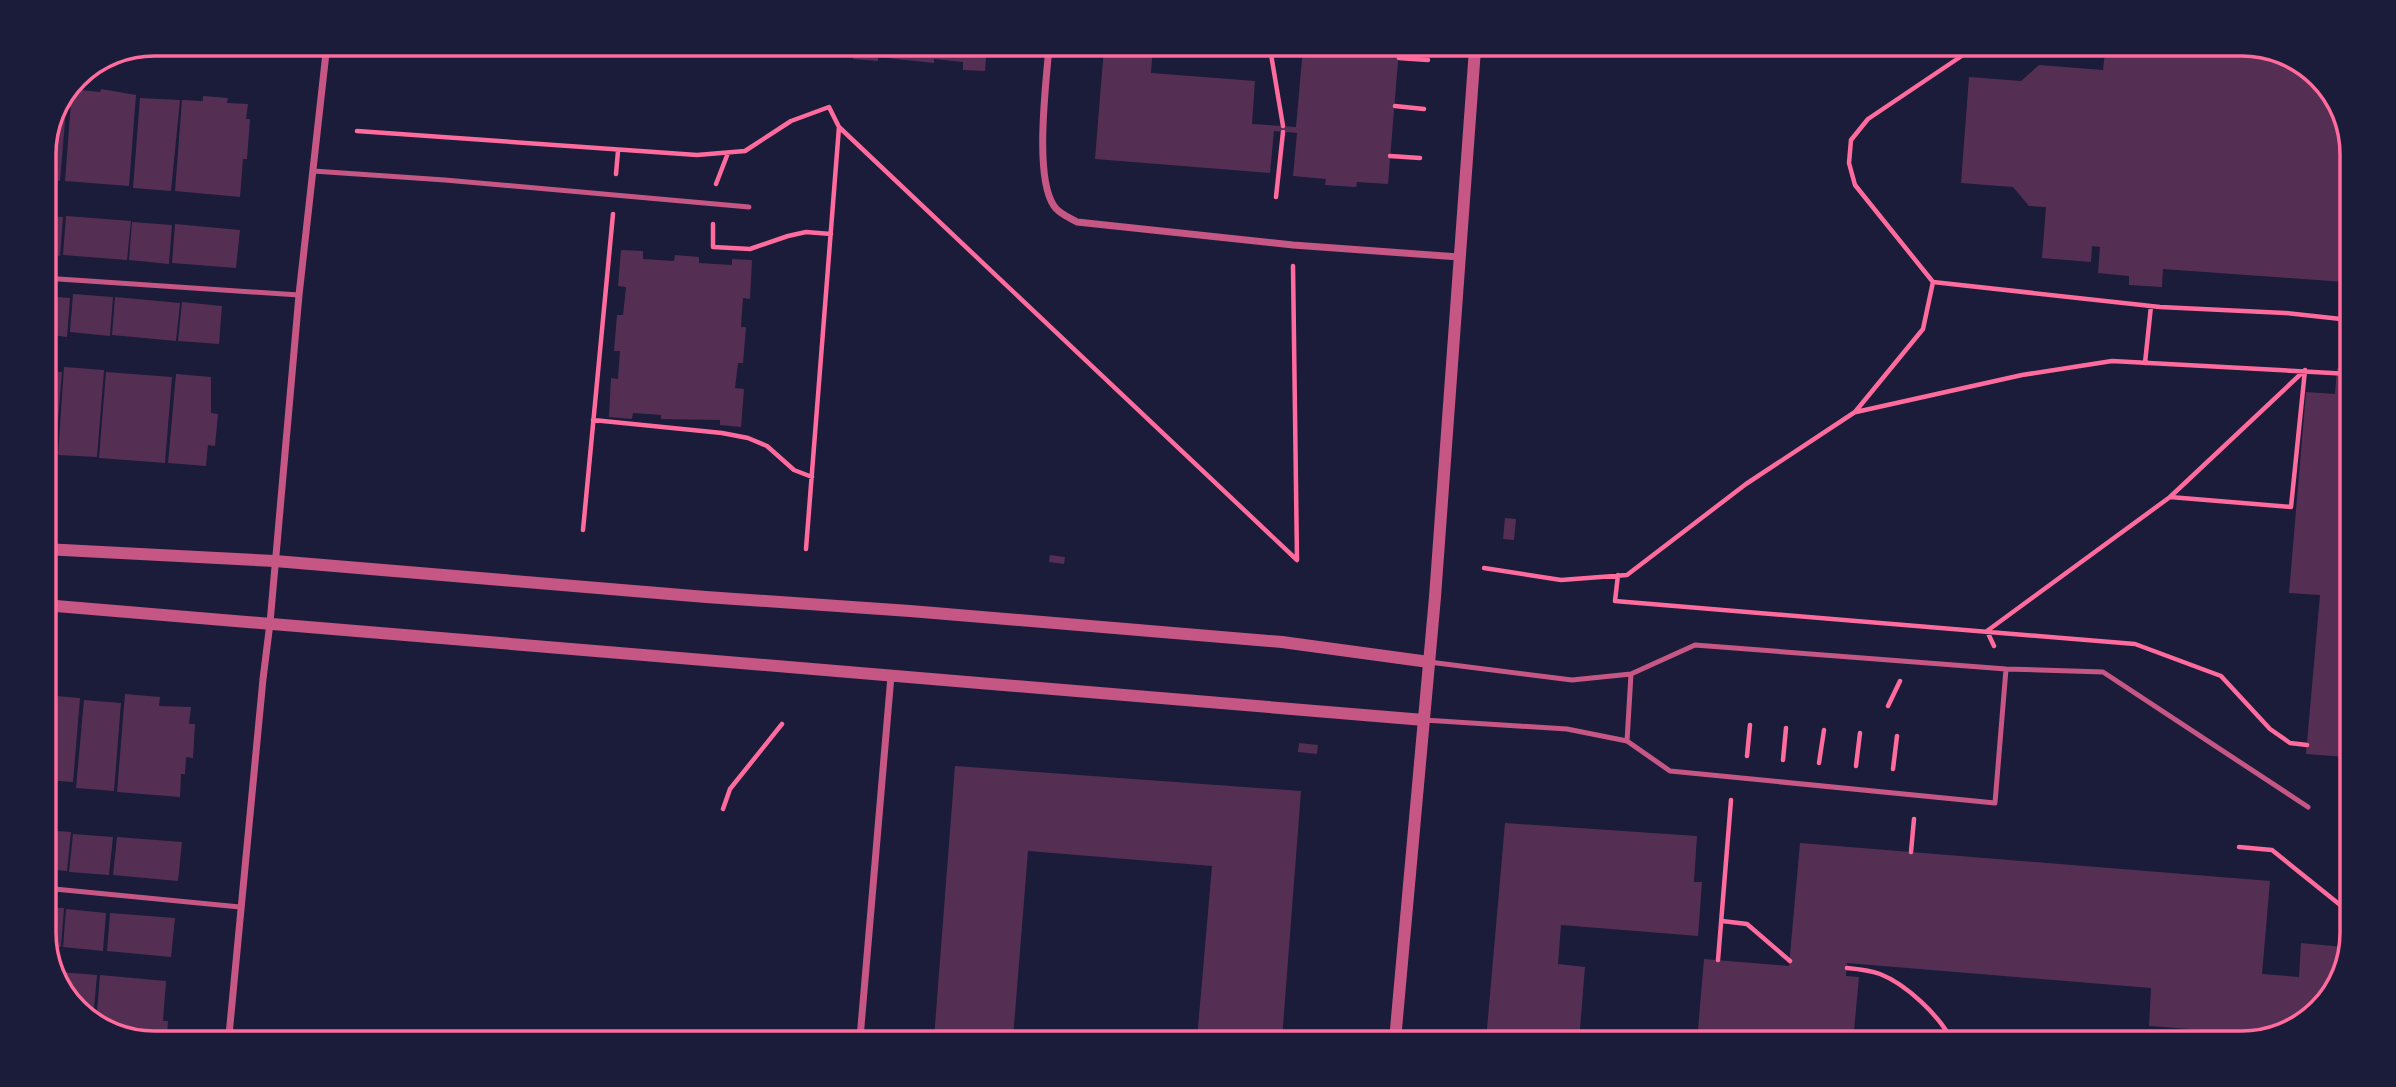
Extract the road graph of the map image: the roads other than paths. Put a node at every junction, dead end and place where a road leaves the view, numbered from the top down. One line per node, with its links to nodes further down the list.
1 (326, 56): 4 (street)
2 (1048, 56): 6 (street)
3 (1474, 56): 6 (street)
4 (313, 171): 5 (lane); 8 (street)
5 (749, 206)
6 (1459, 257): 13 (street)
7 (56, 279): 8 (lane)
8 (299, 295): 10 (street)
9 (56, 550): 10 (street)
10 (275, 561): 12 (street); 13 (street)
11 (56, 606): 12 (street)
12 (270, 623): 16 (street); 21 (street)
13 (1429, 662): 15 (lane); 17 (street)
14 (2006, 669): 15 (lane); 18 (lane); 19 (lane)
15 (1631, 674): 18 (lane)
16 (891, 676): 17 (street); 23 (street)
17 (1424, 720): 18 (lane); 24 (street)
18 (1627, 741)
19 (2308, 807)
20 (56, 889): 21 (lane)
21 (240, 907): 22 (street)
22 (229, 1031)
23 (861, 1031)
24 (1396, 1031)

